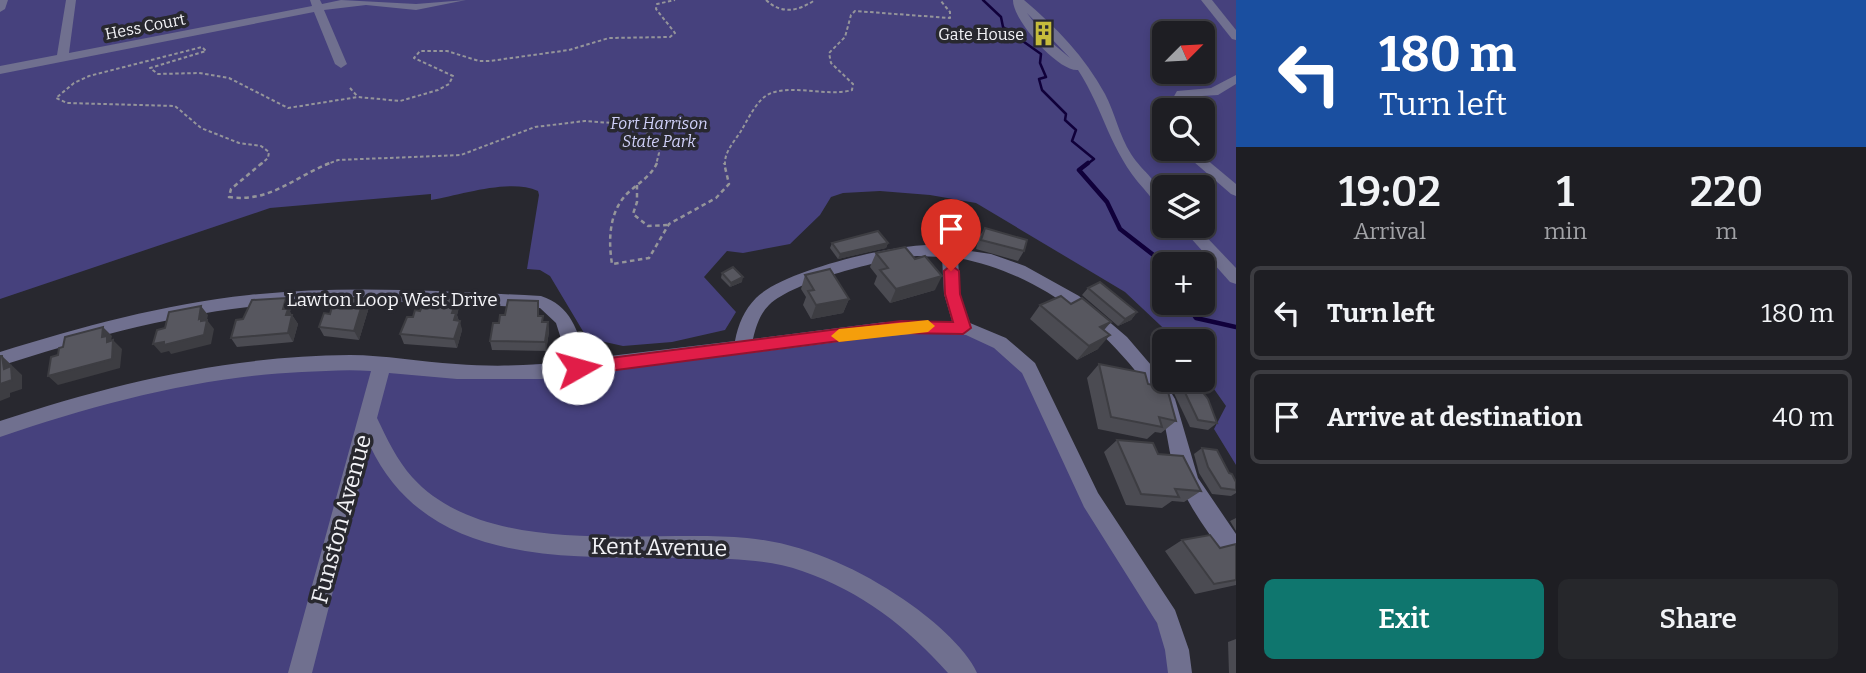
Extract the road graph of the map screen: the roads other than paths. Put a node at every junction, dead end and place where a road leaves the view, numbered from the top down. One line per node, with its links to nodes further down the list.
1 (3, 0): 7 (street)
2 (71, 0): 9 (street)
3 (461, 0): 6 (street, Hess Court)
4 (1017, 0): 15 (street)
5 (1206, 0): 8 (street)
6 (317, 4): 9 (street, Hess Court); 10 (street)
7 (0, 9)
8 (1236, 37)
9 (63, 57): 11 (street, Hess Court)
10 (341, 64)
11 (0, 69)
12 (1236, 79): 13 (street)
13 (1179, 98)
14 (1200, 161): 16 (street)
15 (1152, 189)
16 (1236, 191)
17 (1198, 238): 19 (street)
18 (950, 252): 20 (street); 21 (street); 27 (street)
19 (1236, 278)
20 (963, 328): 21 (street); 30 (street)
21 (742, 348): 24 (street)
22 (0, 359): 24 (street, Lawton Loop West Drive)
23 (382, 364): 24 (street); 25 (street, Funston Avenue); 26 (street)
24 (578, 368)
25 (368, 419): 28 (street, Funston Avenue); 29 (street, Kent Avenue)
26 (0, 429)
27 (1236, 552)
28 (300, 673)
29 (965, 673)
30 (1180, 673)

